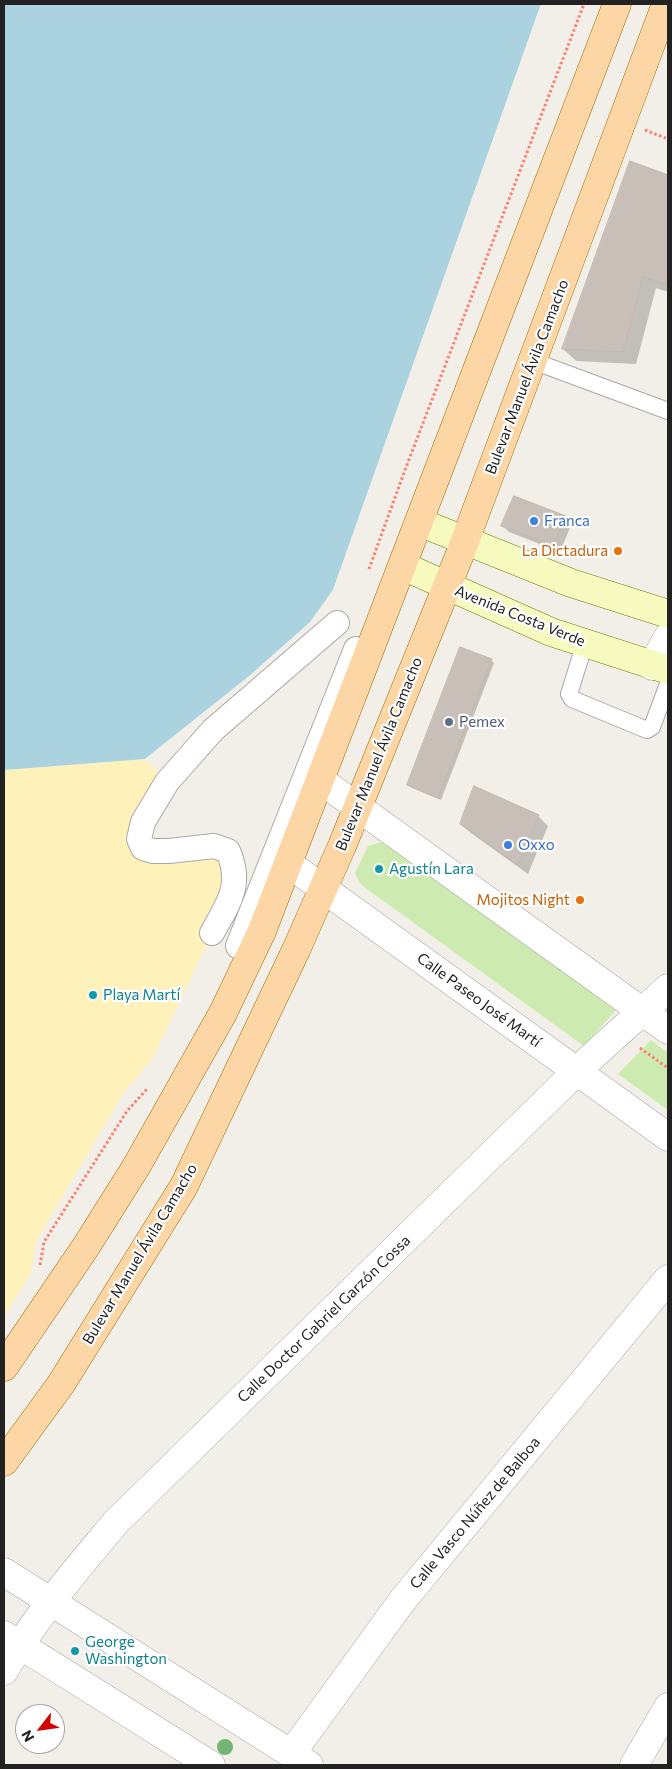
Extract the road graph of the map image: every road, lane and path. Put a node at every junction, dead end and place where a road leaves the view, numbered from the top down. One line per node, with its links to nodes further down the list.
1 (617, 4): 5 (main road)
2 (666, 4): 3 (main road, Bulevar Manuel Ávila Camacho)
3 (533, 361): 4 (lane); 6 (main road, Bulevar Manuel Ávila Camacho)
4 (668, 411)
5 (419, 522): 6 (main road); 7 (main road)
6 (465, 540): 8 (main road, Bulevar Manuel Ávila Camacho); 9 (main road)
7 (403, 566): 8 (main road, Avenida Costa Verde); 15 (main road)
8 (446, 585): 13 (main road, Avenida Costa Verde); 16 (main road, Bulevar Manuel Ávila Camacho)
9 (668, 614)
10 (337, 623): 19 (street)
11 (362, 633): 20 (street)
12 (668, 637): 14 (street)
13 (585, 643): 14 (main road, Avenida Costa Verde); 14 (lane)
14 (663, 673)
15 (320, 780): 16 (street); 17 (main road)
16 (358, 807): 18 (main road, Bulevar Manuel Ávila Camacho); 22 (street)
17 (288, 864): 18 (street, Calle Paseo José Martí); 27 (main road)
18 (323, 888): 24 (street, Calle Paseo José Martí); 28 (main road, Bulevar Manuel Ávila Camacho)
19 (212, 933)
20 (238, 946)
21 (668, 988): 22 (street, Calle Doctor Gabriel Garzón Cossa)
22 (643, 1012): 23 (street); 24 (street, Calle Doctor Gabriel Garzón Cossa)
23 (668, 1030)
24 (577, 1071): 25 (street, Calle Paseo José Martí); 30 (street, Calle Doctor Gabriel Garzón Cossa)
25 (668, 1137)
26 (668, 1279): 34 (street, Calle Vasco Núñez de Balboa)
27 (4, 1366)
28 (4, 1462)
29 (4, 1572): 30 (street)
30 (50, 1601): 31 (street, Calle Doctor Gabriel Garzón Cossa); 34 (street)
31 (11, 1640): 32 (street, Calle Doctor Gabriel Garzón Cossa); 35 (street)
32 (4, 1671)
33 (668, 1707): 36 (street)
34 (300, 1760)
35 (211, 1765)
36 (634, 1765)

